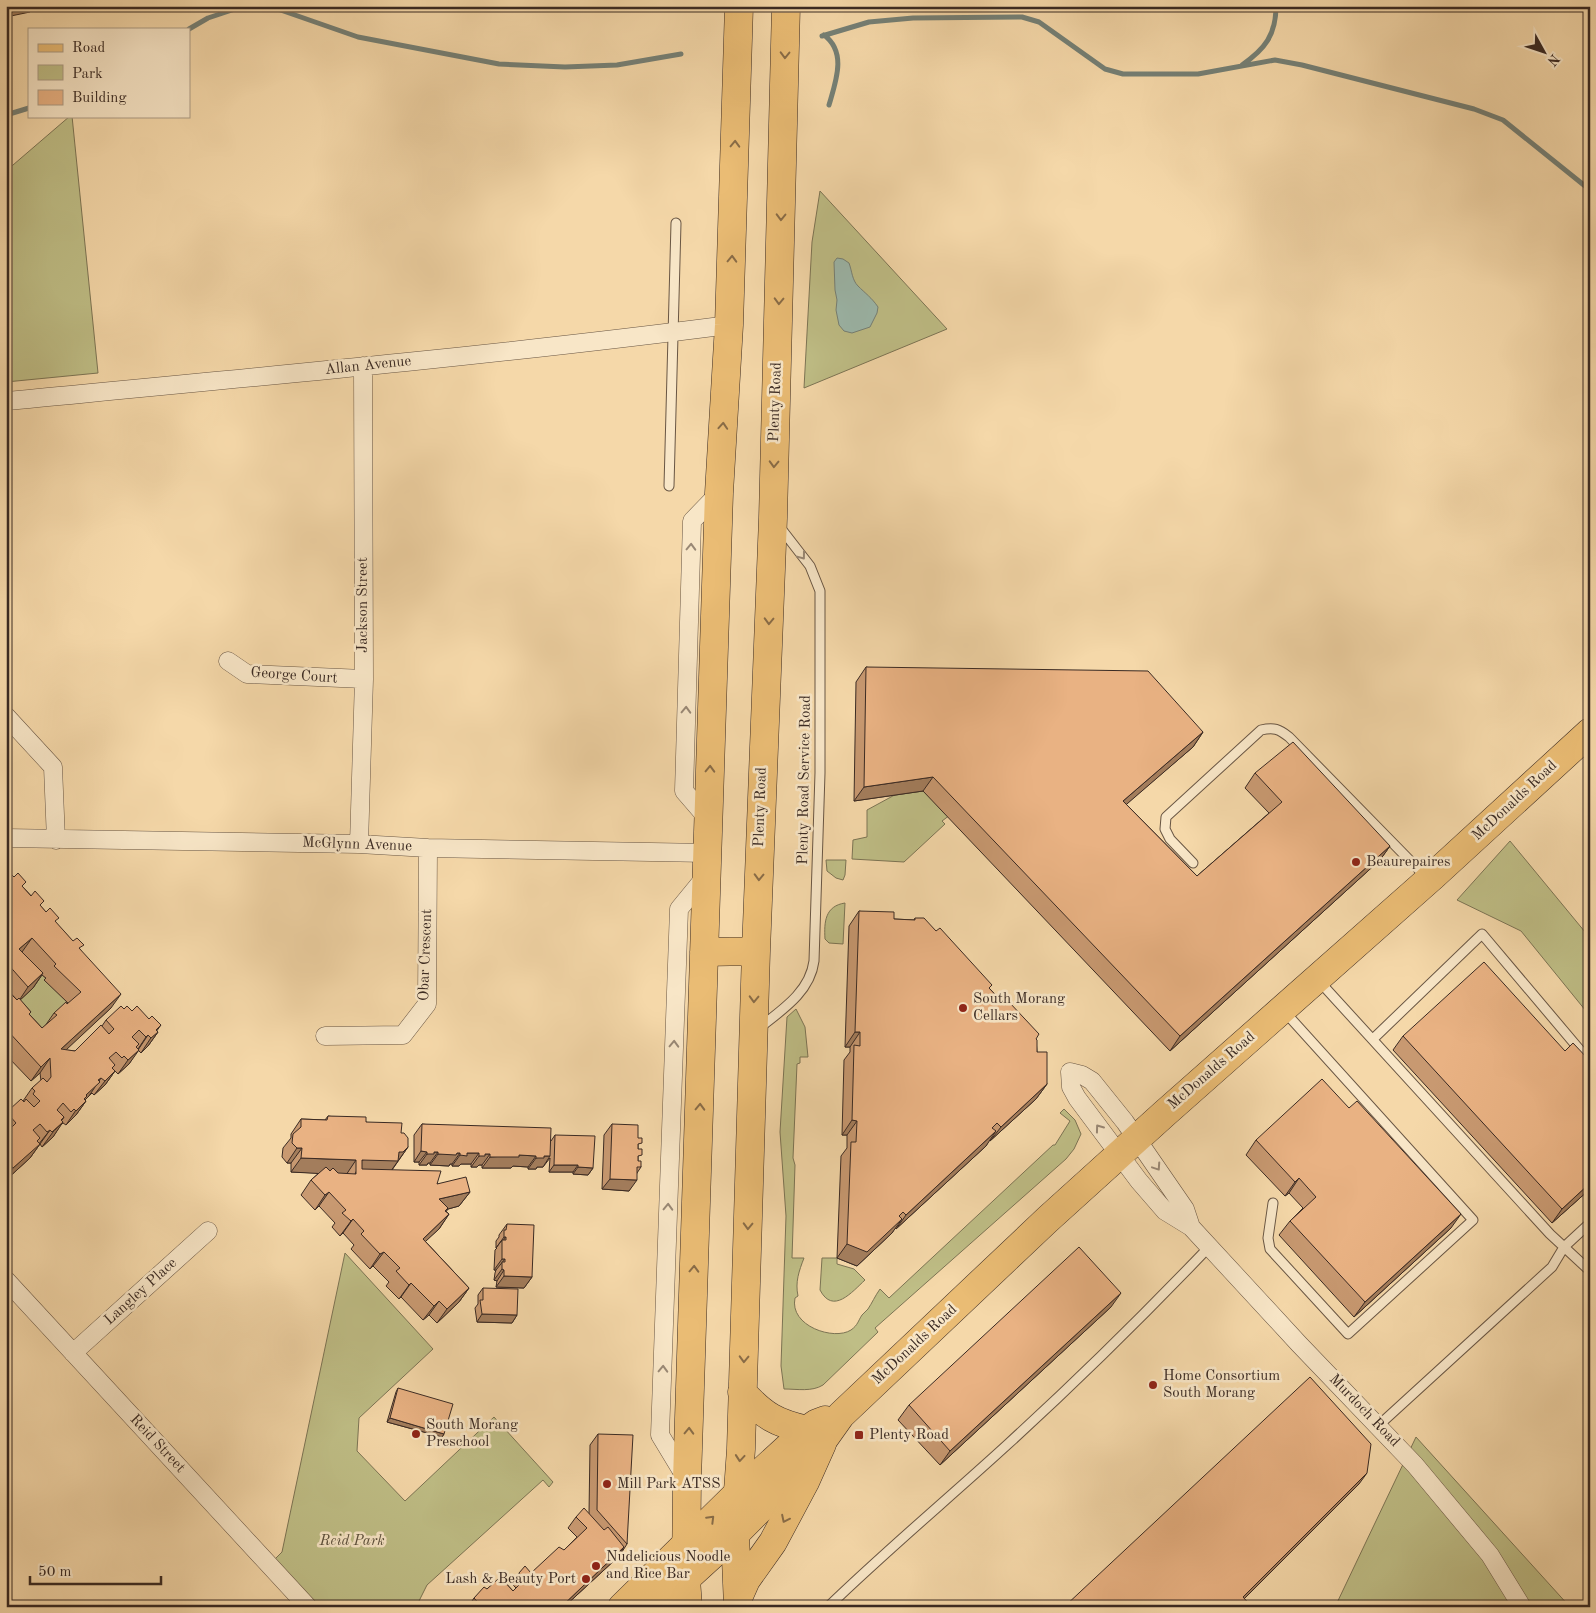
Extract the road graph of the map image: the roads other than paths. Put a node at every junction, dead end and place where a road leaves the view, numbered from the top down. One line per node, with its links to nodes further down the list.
1 (739, 6): 4 (main road, one-way to 1)
2 (786, 6): 9 (main road, Plenty Road, one-way to 9)
3 (676, 223): 5 (lane)
4 (730, 325): 5 (street, Allan Avenue); 19 (main road, one-way to 4)
5 (673, 332): 6 (street, Allan Avenue); 8 (lane)
6 (362, 366): 7 (street, Allan Avenue); 11 (street, Jackson Street)
7 (6, 401)
8 (669, 486)
9 (773, 518): 21 (main road, Plenty Road, one-way to 21); 25 (lane, Plenty Road Service Road, one-way to 25)
10 (228, 661): 11 (street, George Court)
11 (364, 679): 16 (street, Jackson Street)
12 (6, 716): 15 (street)
13 (1590, 732): 20 (main road, McDonalds Road)
14 (6, 838): 15 (street, McGlynn Avenue)
15 (56, 840): 16 (street, McGlynn Avenue)
16 (359, 844): 17 (street, McGlynn Avenue)
17 (428, 848): 19 (street, McGlynn Avenue); 26 (street, Obar Crescent)
18 (1193, 863): 20 (lane)
19 (707, 864): 22 (main road); 31 (street, one-way to 19)
20 (1429, 880): 23 (main road, McDonalds Road)
21 (756, 951): 22 (main road); 25 (main road, Plenty Road, one-way to 25)
22 (704, 952): 29 (main road, one-way to 22)
23 (1317, 979): 24 (main road, McDonalds Road); 27 (lane)
24 (1282, 1010): 30 (main road, McDonalds Road); 32 (lane)
25 (754, 1033): 41 (main road, Plenty Road, one-way to 41)
26 (324, 1036)
27 (1372, 1039): 28 (lane); 36 (lane)
28 (1590, 1062)
29 (699, 1135): 31 (street); 44 (main road, one-way to 29)
30 (1128, 1146): 34 (street, Murdoch Road, one-way to 34); 34 (street, Murdoch Road, one-way to 30); 43 (main road, McDonalds Road)
31 (669, 1183): 44 (street, one-way to 31)
32 (1273, 1203)
33 (1590, 1224): 36 (lane)
34 (1191, 1227): 37 (street, Murdoch Road)
35 (208, 1231): 40 (street, Langley Place)
36 (1564, 1247): 38 (lane); 42 (lane)
37 (1209, 1248): 42 (street, Murdoch Road); 54 (lane)
38 (1590, 1271)
39 (6, 1280): 40 (street, Reid Street)
40 (73, 1353): 50 (street, Reid Street)
41 (742, 1392): 43 (main road); 45 (main road, Plenty Road, one-way to 45)
42 (1378, 1426): 55 (street, Murdoch Road)
43 (814, 1437): 45 (main road, McDonalds Road); 46 (main road, McDonalds Road); 49 (main road, one-way to 49)
44 (687, 1480): 47 (main road)
45 (737, 1494): 46 (main road, Plenty Road); 47 (main road, McDonalds Road, one-way to 45)
46 (735, 1534): 48 (main road, McDonalds Road); 49 (main road, Plenty Road)
47 (686, 1545): 48 (main road); 51 (main road, McDonalds Road)
48 (686, 1579): 52 (main road, McDonalds Road); 53 (main road)
49 (738, 1602)
50 (308, 1607)
51 (622, 1607)
52 (655, 1607)
53 (688, 1607)
54 (830, 1607)
55 (1522, 1607)

